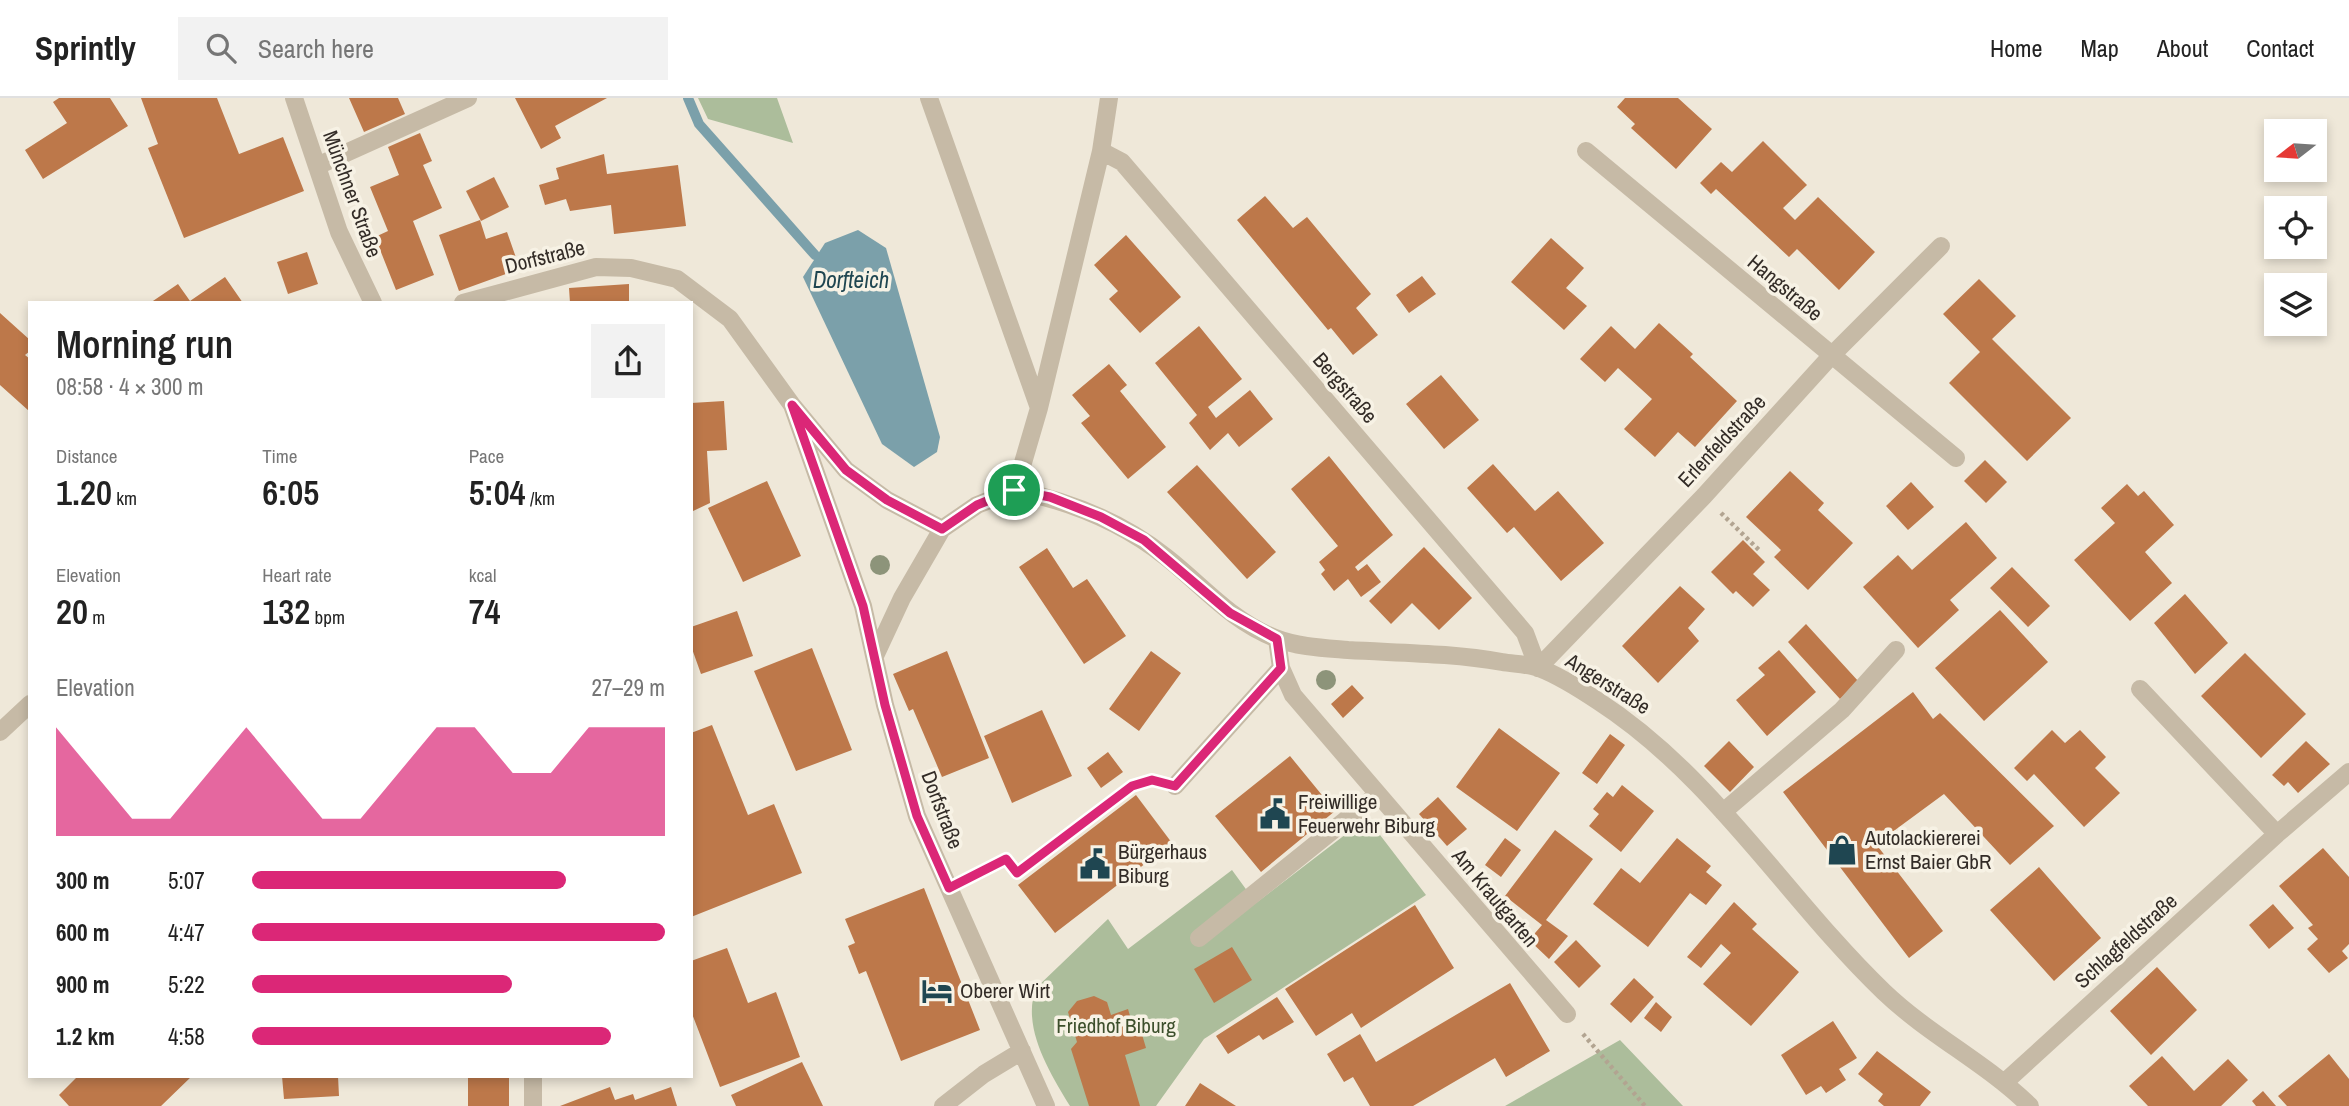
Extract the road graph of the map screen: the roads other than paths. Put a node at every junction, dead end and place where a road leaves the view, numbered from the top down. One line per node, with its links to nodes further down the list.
1 (294, 98): 7 (street, Münchner Straße)
2 (468, 98): 7 (street)
3 (929, 98): 13 (street)
4 (1109, 98): 5 (street)
5 (1101, 151): 13 (street); 21 (street, Bergstraße)
6 (1586, 151): 11 (street, Hangstraße)
7 (317, 166): 9 (street, Münchner Straße)
8 (1941, 246): 11 (street, Erlenfeldstraße)
9 (372, 301)
10 (470, 301): 12 (street, Dorfstraße)
11 (1831, 356): 14 (street, Hangstraße); 21 (street, Erlenfeldstraße)
12 (792, 405): 16 (street, Dorfstraße); 19 (street, Dorfstraße)
13 (1039, 408): 15 (street)
14 (1956, 458)
15 (1014, 490): 16 (street); 17 (street, Angerstraße)
16 (942, 529): 19 (street)
17 (1277, 639): 20 (street, Am Krautgarten); 21 (street, Angerstraße)
18 (1896, 650): 28 (street)
19 (875, 656): 32 (street, Dorfstraße)
20 (1281, 668): 26 (street); 27 (street, Am Krautgarten)
21 (1538, 668): 28 (street, Angerstraße)
22 (2140, 689): 29 (street)
23 (28, 706): 24 (street)
24 (0, 732)
25 (2349, 772): 29 (street, Schlagfeldstraße)
26 (1175, 786)
27 (1378, 794): 30 (street); 31 (street, Am Krautgarten)
28 (1723, 813): 34 (street, Angerstraße)
29 (2277, 834): 34 (street, Schlagfeldstraße)
30 (1199, 938)
31 (1567, 1014)
32 (1022, 1051): 36 (street); 37 (street, Dorfstraße)
33 (533, 1078): 35 (street)
34 (2005, 1082): 38 (street, Angerstraße)
35 (533, 1106)
36 (943, 1106)
37 (1046, 1106)
38 (2030, 1106)

